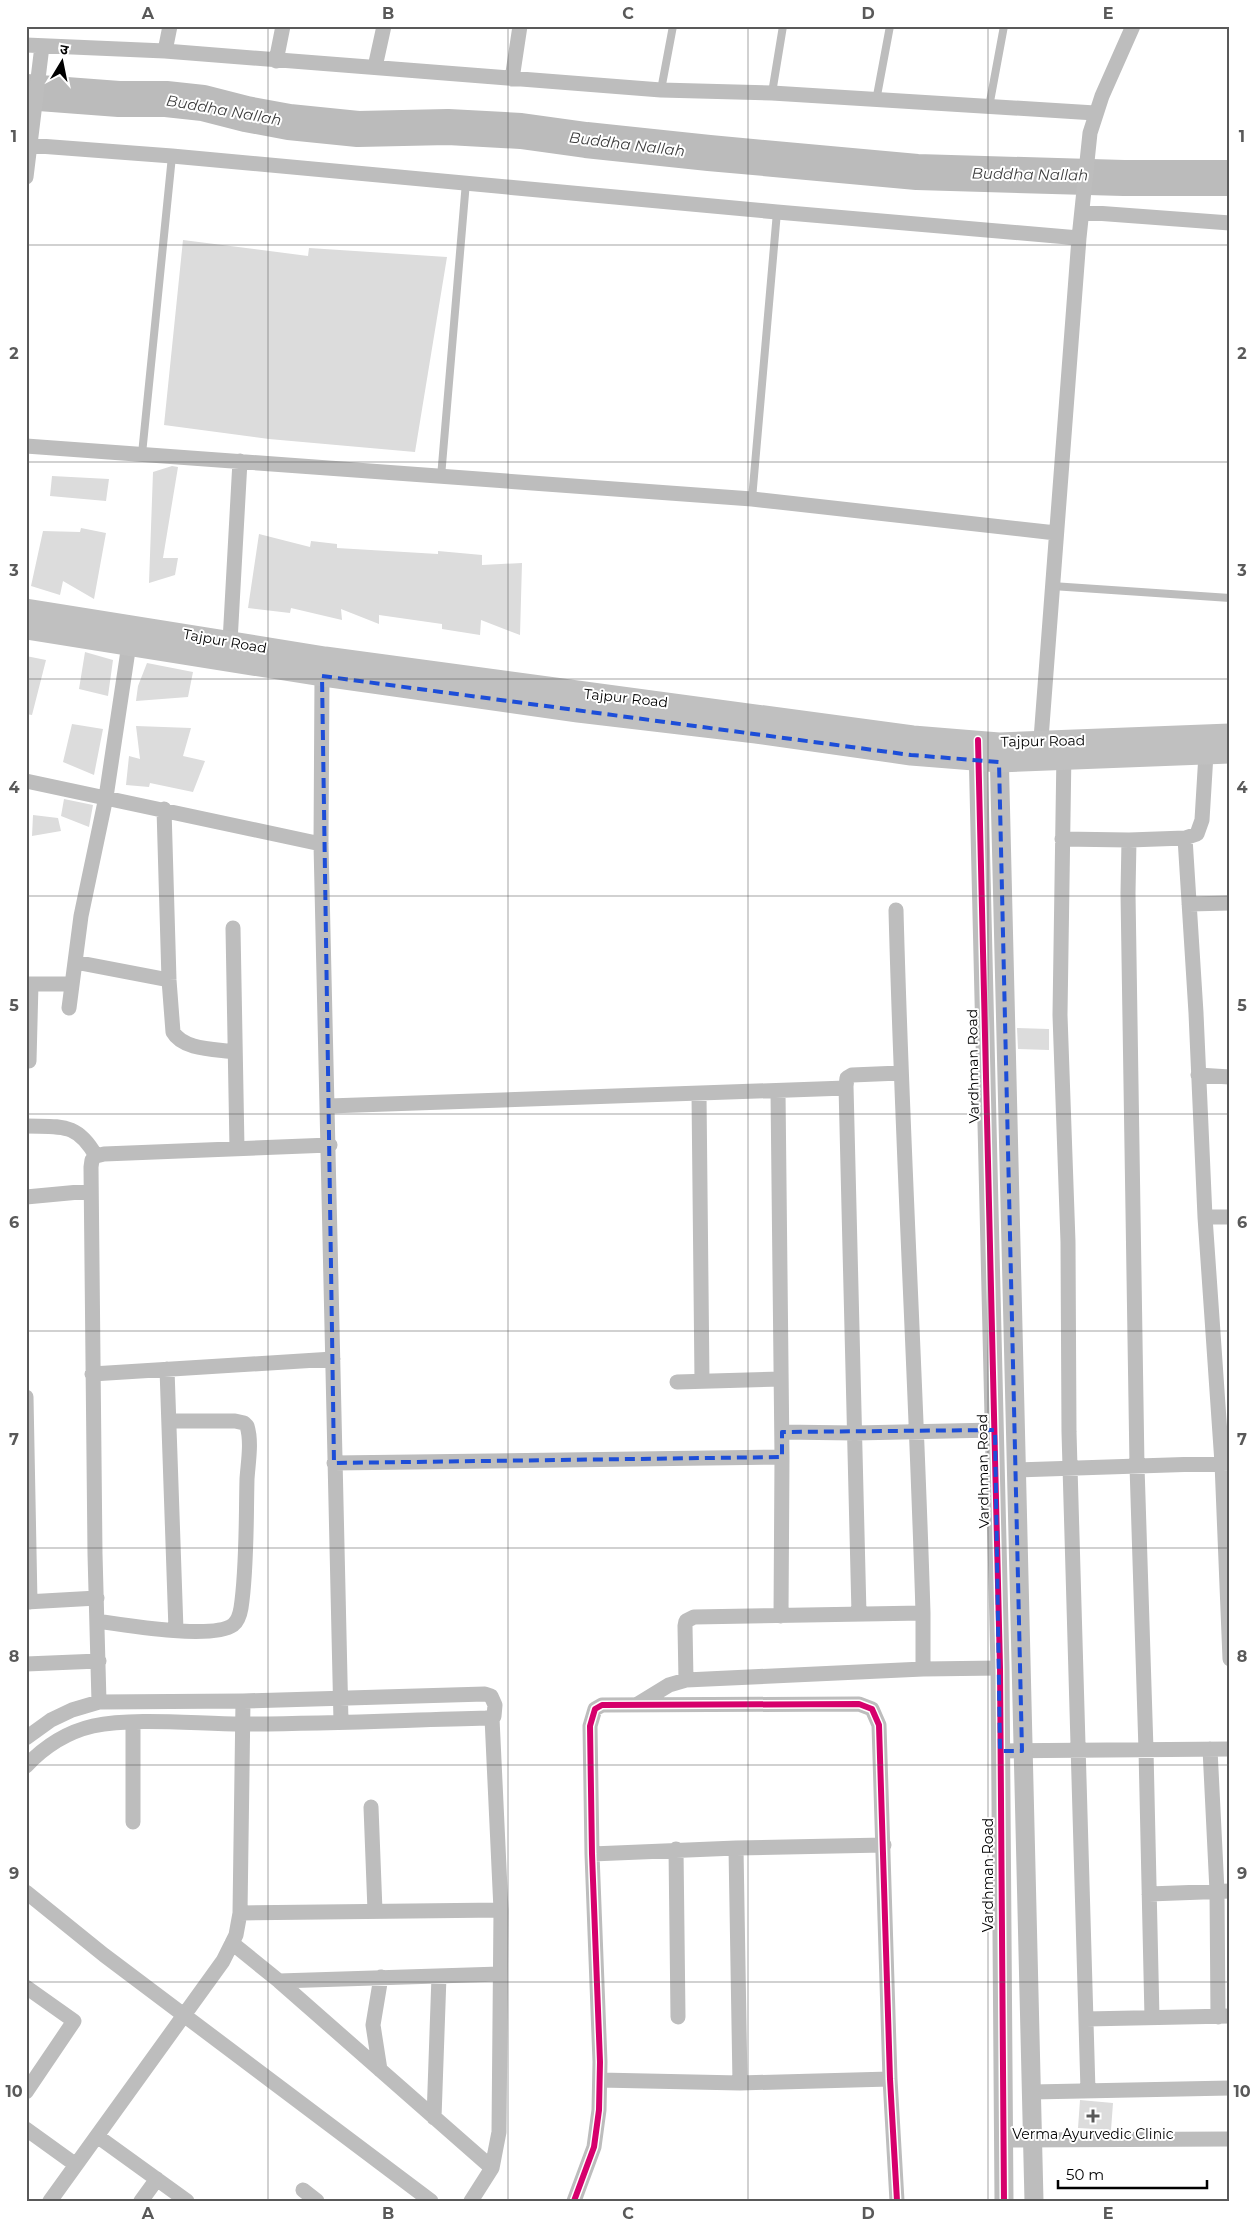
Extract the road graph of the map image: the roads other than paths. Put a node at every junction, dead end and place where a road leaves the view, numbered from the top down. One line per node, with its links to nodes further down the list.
1 (170, 26): 11 (street)
2 (283, 26): 12 (street)
3 (384, 26): 13 (street)
4 (520, 26): 14 (street)
5 (672, 26): 15 (lane)
6 (783, 26): 16 (lane)
7 (890, 26): 17 (lane)
8 (1004, 26): 18 (lane)
9 (1133, 26): 19 (street)
10 (34, 46): 11 (street); 20 (street)
11 (165, 52): 12 (street)
12 (276, 61): 13 (street)
13 (375, 67): 14 (street)
14 (512, 79): 15 (street)
15 (661, 90): 16 (street)
16 (772, 93): 17 (street)
17 (876, 101): 18 (street)
18 (989, 107): 19 (street)
19 (1095, 113): 24 (street)
20 (28, 145): 21 (street); 22 (street)
21 (172, 156): 23 (street); 29 (lane)
22 (26, 177)
23 (466, 182): 25 (street); 31 (lane)
24 (1083, 206): 26 (street); 27 (street)
25 (776, 212): 27 (street); 32 (lane)
26 (1230, 223)
27 (1079, 238): 33 (street)
28 (26, 446): 29 (street)
29 (142, 454): 30 (street)
30 (240, 462): 31 (street); 38 (street)
31 (441, 477): 32 (street)
32 (752, 499): 33 (street)
33 (1056, 533): 34 (street)
34 (1052, 586): 35 (lane); 45 (street)
35 (1230, 598)
36 (26, 609): 38 (main road, Tajpur Road)
37 (26, 629): 39 (main road, Tajpur Road)
38 (230, 642): 42 (main road, Tajpur Road)
39 (129, 644): 40 (main road, Tajpur Road); 49 (street)
40 (322, 676): 42 (main road, Tajpur Road); 54 (street)
41 (1230, 734): 43 (main road, Tajpur Road)
42 (978, 750): 44 (main road, Tajpur Road); 89 (street, Vardhman Road)
43 (1064, 751): 45 (main road, Tajpur Road); 47 (main road, Tajpur Road); 52 (street)
44 (999, 752): 45 (main road, Tajpur Road); 98 (street)
45 (1040, 752)
46 (1230, 753): 47 (main road, Tajpur Road)
47 (1206, 754): 51 (street)
48 (26, 781): 49 (street)
49 (106, 797): 50 (street); 59 (street)
50 (164, 809): 54 (street); 60 (street)
51 (1185, 838): 53 (street); 56 (street)
52 (1062, 839): 53 (street); 97 (street)
53 (1129, 840): 96 (street)
54 (322, 844): 72 (street)
55 (1230, 903): 56 (street)
56 (1189, 904): 67 (street)
57 (896, 910): 66 (street)
58 (233, 928): 64 (street)
59 (75, 962): 60 (street); 62 (street)
60 (169, 980): 64 (street)
61 (29, 984): 62 (street); 65 (street)
62 (72, 984): 63 (street)
63 (69, 1008)
64 (235, 1052): 75 (street)
65 (29, 1062)
66 (900, 1073): 69 (street); 91 (street)
67 (1198, 1075): 68 (street); 79 (street)
68 (1230, 1077)
69 (846, 1088): 70 (street); 92 (street)
70 (778, 1091): 71 (street); 84 (street)
71 (699, 1094): 72 (street); 86 (street)
72 (329, 1106): 74 (street)
73 (26, 1126): 76 (street)
74 (330, 1145): 75 (street); 81 (street)
75 (238, 1148): 76 (street)
76 (96, 1156): 77 (street)
77 (90, 1191): 78 (street); 83 (street)
78 (26, 1197)
79 (1205, 1217): 80 (street); 95 (street)
80 (1230, 1217)
81 (334, 1359): 82 (street); 94 (street)
82 (167, 1369): 83 (street); 88 (street)
83 (92, 1374): 99 (street)
84 (781, 1379): 86 (street); 90 (street)
85 (677, 1382): 86 (street)
86 (702, 1382)
87 (26, 1397): 100 (street)
88 (169, 1421): 105 (street); 105 (street)
89 (995, 1430): 91 (street); 109 (street, Vardhman Road)
90 (782, 1432): 92 (street); 93 (street)
91 (918, 1432): 92 (street); 101 (street)
92 (855, 1433): 102 (street)
93 (782, 1457): 94 (street); 103 (street)
94 (334, 1463): 112 (street)
95 (1226, 1463): 96 (street); 106 (street)
96 (1137, 1466): 97 (street); 123 (street)
97 (1070, 1467): 98 (street); 126 (street)
98 (1016, 1470): 125 (street)
99 (97, 1598): 100 (street); 104 (street)
100 (28, 1602)
101 (923, 1613): 102 (street); 110 (street)
102 (859, 1614): 103 (street)
103 (781, 1616): 111 (street)
104 (97, 1621): 105 (street); 107 (street)
105 (176, 1630)
106 (1230, 1659)
107 (98, 1661): 108 (street); 114 (street)
108 (26, 1664)
109 (1000, 1668): 110 (street); 124 (street, Vardhman Road)
110 (923, 1669): 111 (street)
111 (686, 1680): 115 (street)
112 (340, 1699): 113 (street); 116 (street); 118 (street)
113 (243, 1701): 114 (street); 119 (street)
114 (99, 1702): 120 (street)
115 (637, 1705): 130 (street); 133 (street)
116 (492, 1718): 118 (street); 137 (street)
117 (133, 1722): 119 (street); 127 (street); 129 (street)
118 (341, 1722): 119 (street)
119 (243, 1724): 139 (street)
120 (26, 1738)
121 (1230, 1748): 122 (street)
122 (1210, 1749): 123 (street); 134 (street)
123 (1146, 1750): 126 (street); 136 (street)
124 (1000, 1751): 125 (street); 163 (street, Vardhman Road)
125 (1022, 1751): 126 (street); 158 (street)
126 (1078, 1751): 150 (street)
127 (26, 1766)
128 (370, 1807): 138 (street)
129 (133, 1822)
130 (884, 1845): 131 (street); 152 (street)
131 (736, 1848): 132 (street); 154 (street)
132 (676, 1850): 133 (street); 148 (street)
133 (592, 1854): 153 (street)
134 (1223, 1891): 136 (street); 147 (street)
135 (26, 1892): 146 (street)
136 (1149, 1894): 149 (street)
137 (501, 1910): 138 (street); 141 (street)
138 (375, 1912): 139 (street)
139 (240, 1913): 140 (street)
140 (232, 1943): 144 (street); 146 (street)
141 (500, 1974): 142 (street); 166 (street)
142 (439, 1976): 143 (street); 159 (street)
143 (381, 1977): 144 (street); 151 (street)
144 (279, 1981): 151 (street)
145 (26, 1987): 157 (street)
146 (184, 2014): 161 (street); 173 (street)
147 (1224, 2016): 149 (street)
148 (678, 2017)
149 (1152, 2018): 150 (street)
150 (1086, 2019): 156 (street)
151 (380, 2070): 159 (street)
152 (890, 2079): 154 (street); 176 (street)
153 (600, 2080): 154 (street); 175 (street)
154 (740, 2083)
155 (1230, 2088): 156 (street)
156 (1088, 2091): 158 (street)
157 (26, 2092)
158 (1032, 2092): 164 (street)
159 (434, 2118): 166 (street)
160 (26, 2129): 165 (street)
161 (96, 2136): 165 (street); 167 (street)
162 (1230, 2139): 164 (street)
163 (1002, 2140): 164 (street); 177 (street, Vardhman Road)
164 (1032, 2142): 178 (street)
165 (76, 2164): 169 (street)
166 (492, 2168): 174 (street)
167 (157, 2178): 170 (street); 171 (street)
168 (303, 2190): 172 (street)
169 (50, 2201)
170 (141, 2201)
171 (187, 2201)
172 (317, 2201)
173 (431, 2201)
174 (471, 2201)
175 (574, 2201)
176 (897, 2201)
177 (1004, 2201)
178 (1034, 2201)

